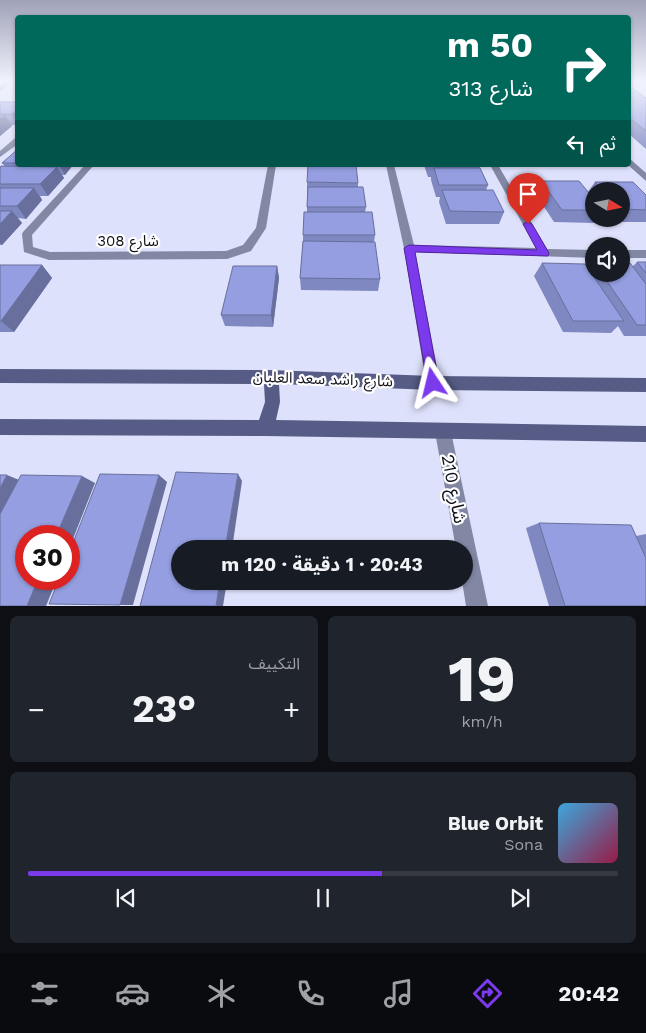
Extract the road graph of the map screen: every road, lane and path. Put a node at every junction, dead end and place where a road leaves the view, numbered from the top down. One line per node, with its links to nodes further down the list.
1 (15, 142): 2 (street)
2 (0, 155)
3 (631, 163): 8 (street)
4 (88, 167): 5 (street, شارع 308)
5 (272, 167)
6 (390, 167): 9 (street)
7 (495, 167): 10 (street)
8 (646, 178)
9 (409, 248): 10 (street); 16 (street)
10 (544, 253): 11 (street)
11 (585, 254)
12 (630, 254): 13 (street)
13 (646, 254)
14 (0, 376): 15 (main road, شارع راشد سعد العلبان)
15 (269, 377): 16 (main road, شارع راشد سعد العلبان); 19 (main road)
16 (433, 383): 17 (main road, شارع راشد سعد العلبان)
17 (646, 386)
18 (0, 427): 19 (main road)
19 (264, 428): 20 (main road)
20 (443, 432): 21 (main road); 22 (street, شارع 210)
21 (646, 434)
22 (477, 606)

